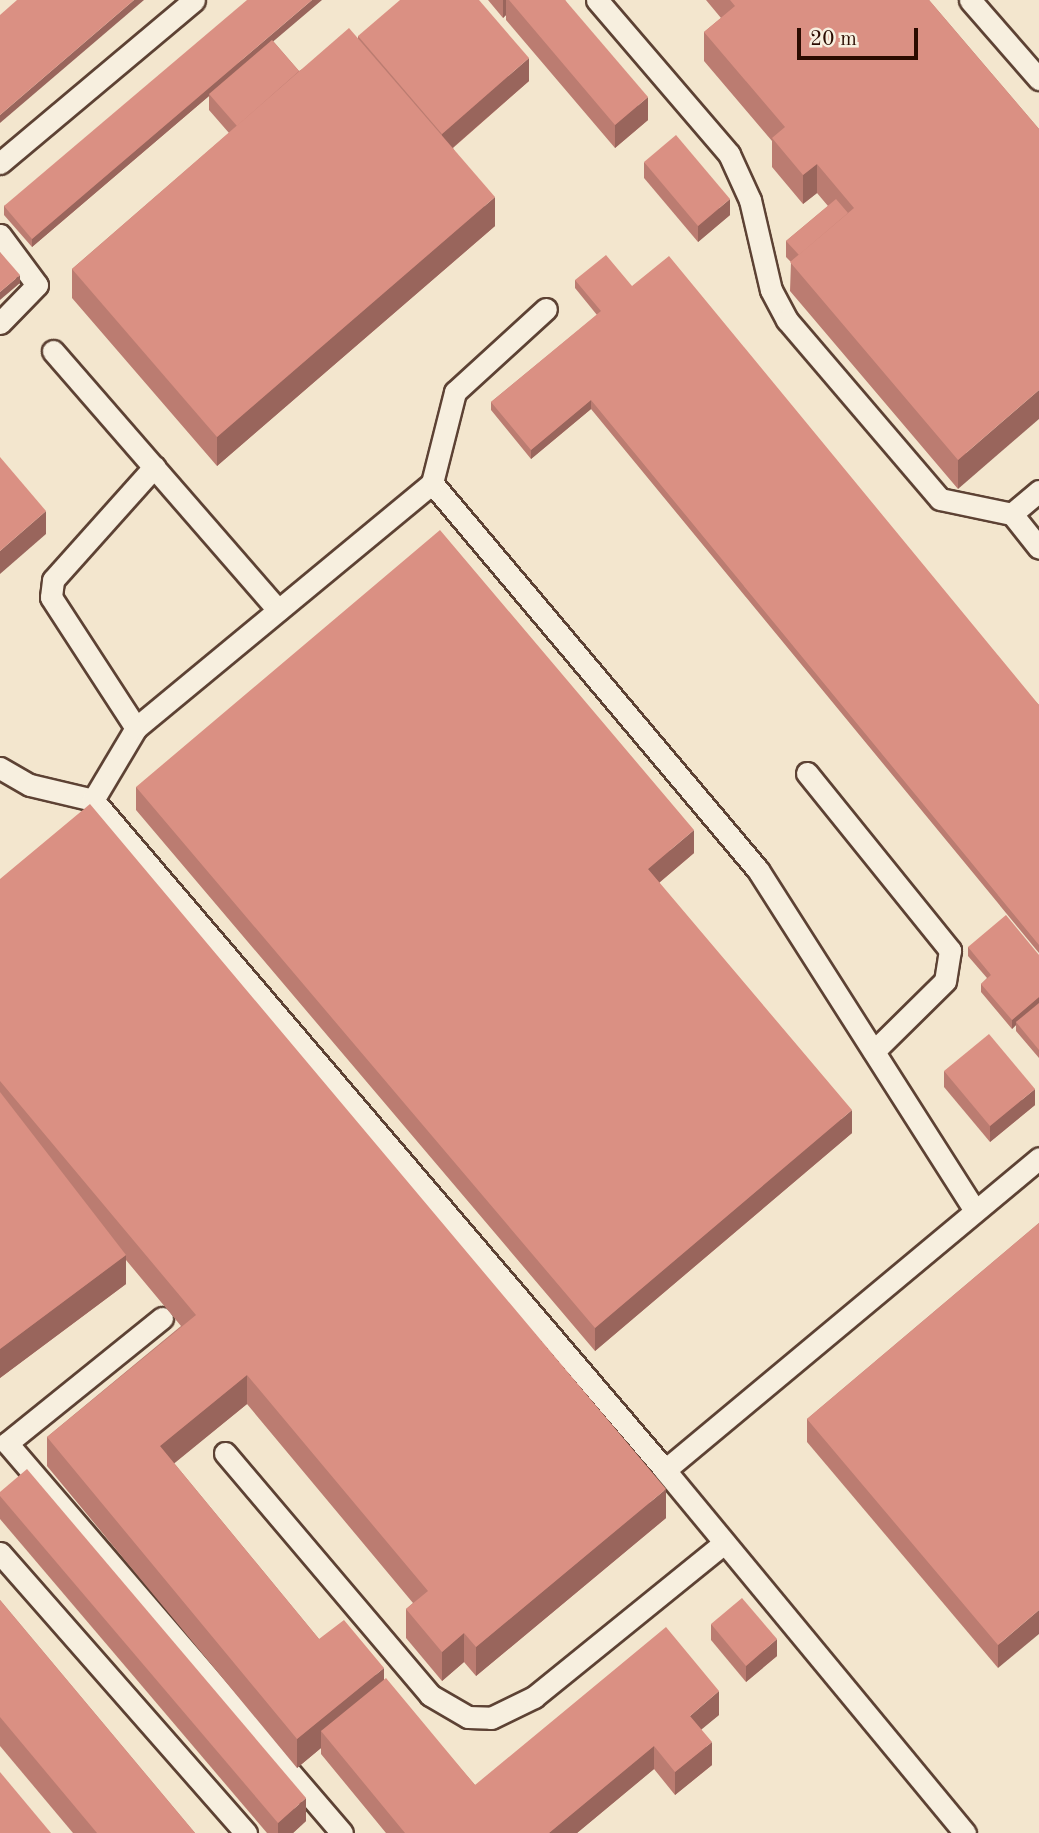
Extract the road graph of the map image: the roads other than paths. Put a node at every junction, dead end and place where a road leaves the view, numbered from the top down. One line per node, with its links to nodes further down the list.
1 (193, 0): 5 (lane)
2 (597, 0): 13 (lane)
3 (971, 0): 4 (lane)
4 (1039, 79)
5 (0, 163)
6 (0, 235): 8 (lane)
7 (546, 309): 11 (lane)
8 (0, 323)
9 (52, 351): 10 (lane)
10 (154, 467): 15 (lane); 16 (lane)
11 (432, 483): 15 (lane); 20 (lane)
12 (1039, 491): 13 (lane)
13 (1012, 514): 14 (lane)
14 (1039, 548)
15 (278, 610): 16 (lane)
16 (136, 728): 19 (lane)
17 (0, 768): 19 (lane)
18 (807, 774): 20 (lane)
19 (93, 800): 26 (lane)
20 (874, 1051): 22 (lane)
21 (1039, 1158): 22 (lane)
22 (975, 1210): 26 (lane)
23 (162, 1318): 24 (lane)
24 (4, 1445): 30 (lane)
25 (225, 1453): 27 (lane)
26 (665, 1470): 27 (lane)
27 (724, 1544): 31 (lane)
28 (0, 1553): 29 (lane)
29 (246, 1833)
30 (342, 1833)
31 (965, 1833)

